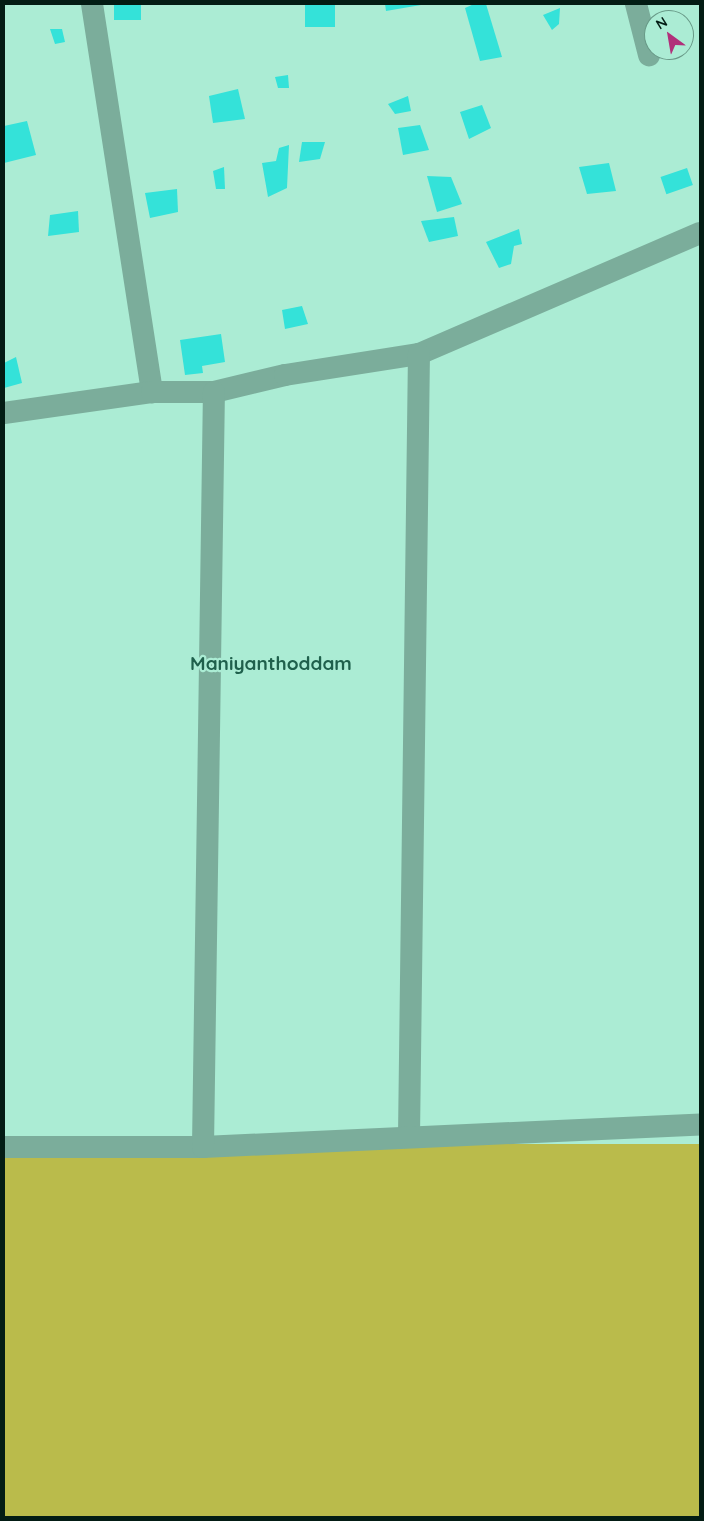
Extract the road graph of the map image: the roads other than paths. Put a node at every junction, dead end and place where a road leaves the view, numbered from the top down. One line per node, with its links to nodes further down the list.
1 (92, 4): 6 (street)
2 (636, 4): 3 (street)
3 (644, 35)
4 (700, 233): 5 (street)
5 (419, 354): 7 (street); 10 (street)
6 (152, 392): 7 (street); 8 (street)
7 (214, 392): 12 (street)
8 (4, 412)
9 (700, 1124): 10 (street)
10 (409, 1136): 12 (street)
11 (4, 1147): 12 (street)
12 (204, 1147)

